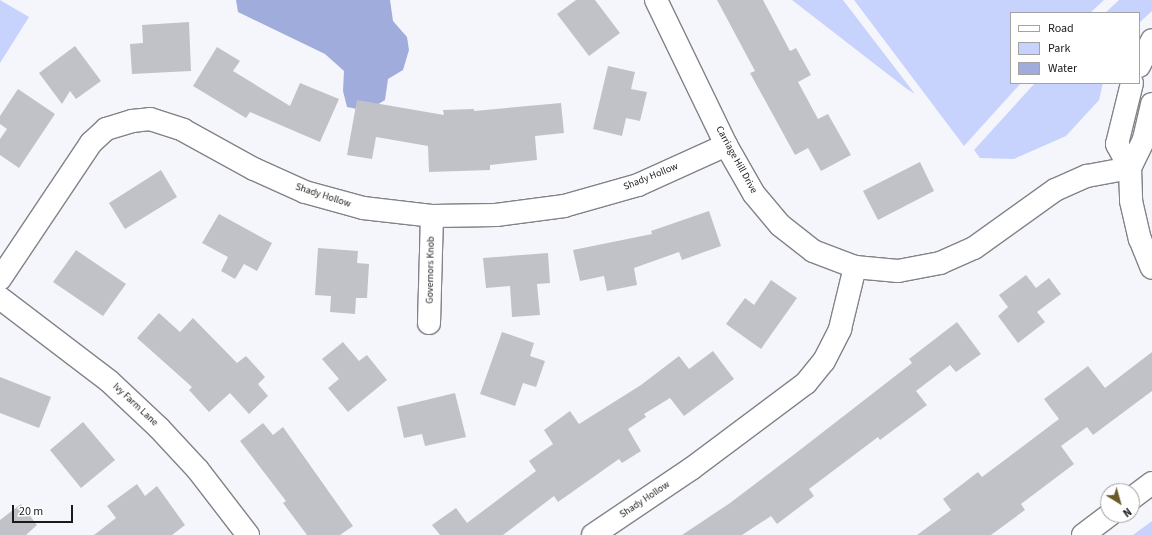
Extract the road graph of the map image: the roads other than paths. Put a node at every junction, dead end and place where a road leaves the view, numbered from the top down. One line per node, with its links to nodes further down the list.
1 (656, 0): 6 (street, Carriage Hill Drive)
2 (1152, 40): 3 (street)
3 (1140, 64)
4 (1132, 84): 7 (street)
5 (1152, 104): 7 (street)
6 (726, 145): 8 (street, Shady Hollow); 9 (street, Carriage Hill Drive)
7 (1130, 168): 9 (street, Carriage Hill Drive); 10 (street)
8 (432, 216): 11 (street, Shady Hollow); 13 (street, Governors Knob)
9 (854, 267): 18 (street, Shady Hollow)
10 (1152, 268)
11 (0, 279)
12 (0, 298): 17 (street, Ivy Farm Lane)
13 (429, 323)
14 (1152, 483): 15 (street)
15 (1140, 492)
16 (1100, 522): 19 (street)
17 (248, 535)
18 (593, 535)
19 (1083, 535)

